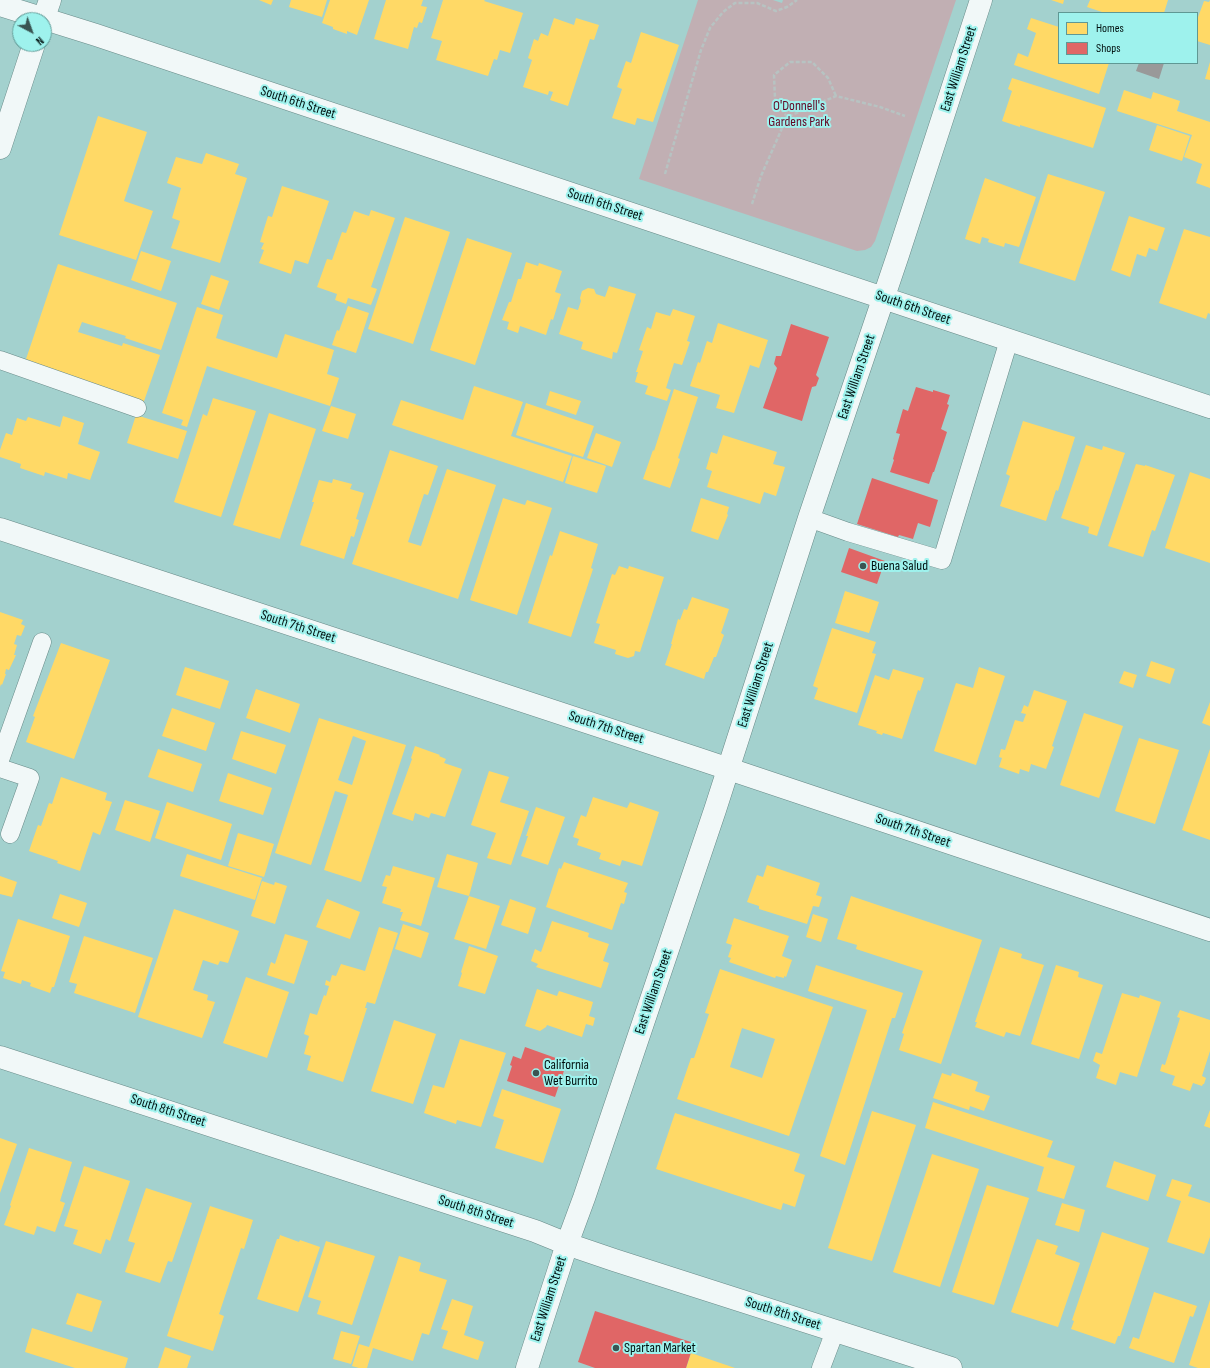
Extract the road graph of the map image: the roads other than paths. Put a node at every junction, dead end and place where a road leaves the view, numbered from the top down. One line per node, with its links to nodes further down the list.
1 (981, 0): 7 (street, East William Street)
2 (0, 5): 3 (street, South 6th Street)
3 (39, 12)
4 (52, 15): 7 (street, South 6th Street)
5 (31, 52): 6 (street)
6 (0, 148)
7 (883, 298): 8 (street, South 6th Street); 12 (street, East William Street)
8 (1009, 340): 10 (street, South 6th Street); 12 (lane)
9 (0, 360): 11 (lane)
10 (1210, 407)
11 (137, 408)
12 (809, 518): 17 (street, East William Street)
13 (0, 529): 17 (street, South 7th Street)
14 (42, 642): 15 (lane)
15 (0, 760)
16 (0, 768): 18 (lane)
17 (729, 769): 19 (street, South 7th Street); 21 (street, East William Street)
18 (10, 834)
19 (1210, 930)
20 (0, 1057): 21 (street, South 8th Street)
21 (567, 1244): 22 (street, South 8th Street); 23 (street, East William Street)
22 (835, 1331): 24 (lane); 25 (street, South 8th Street)
23 (527, 1368)
24 (821, 1368)
25 (951, 1368)

